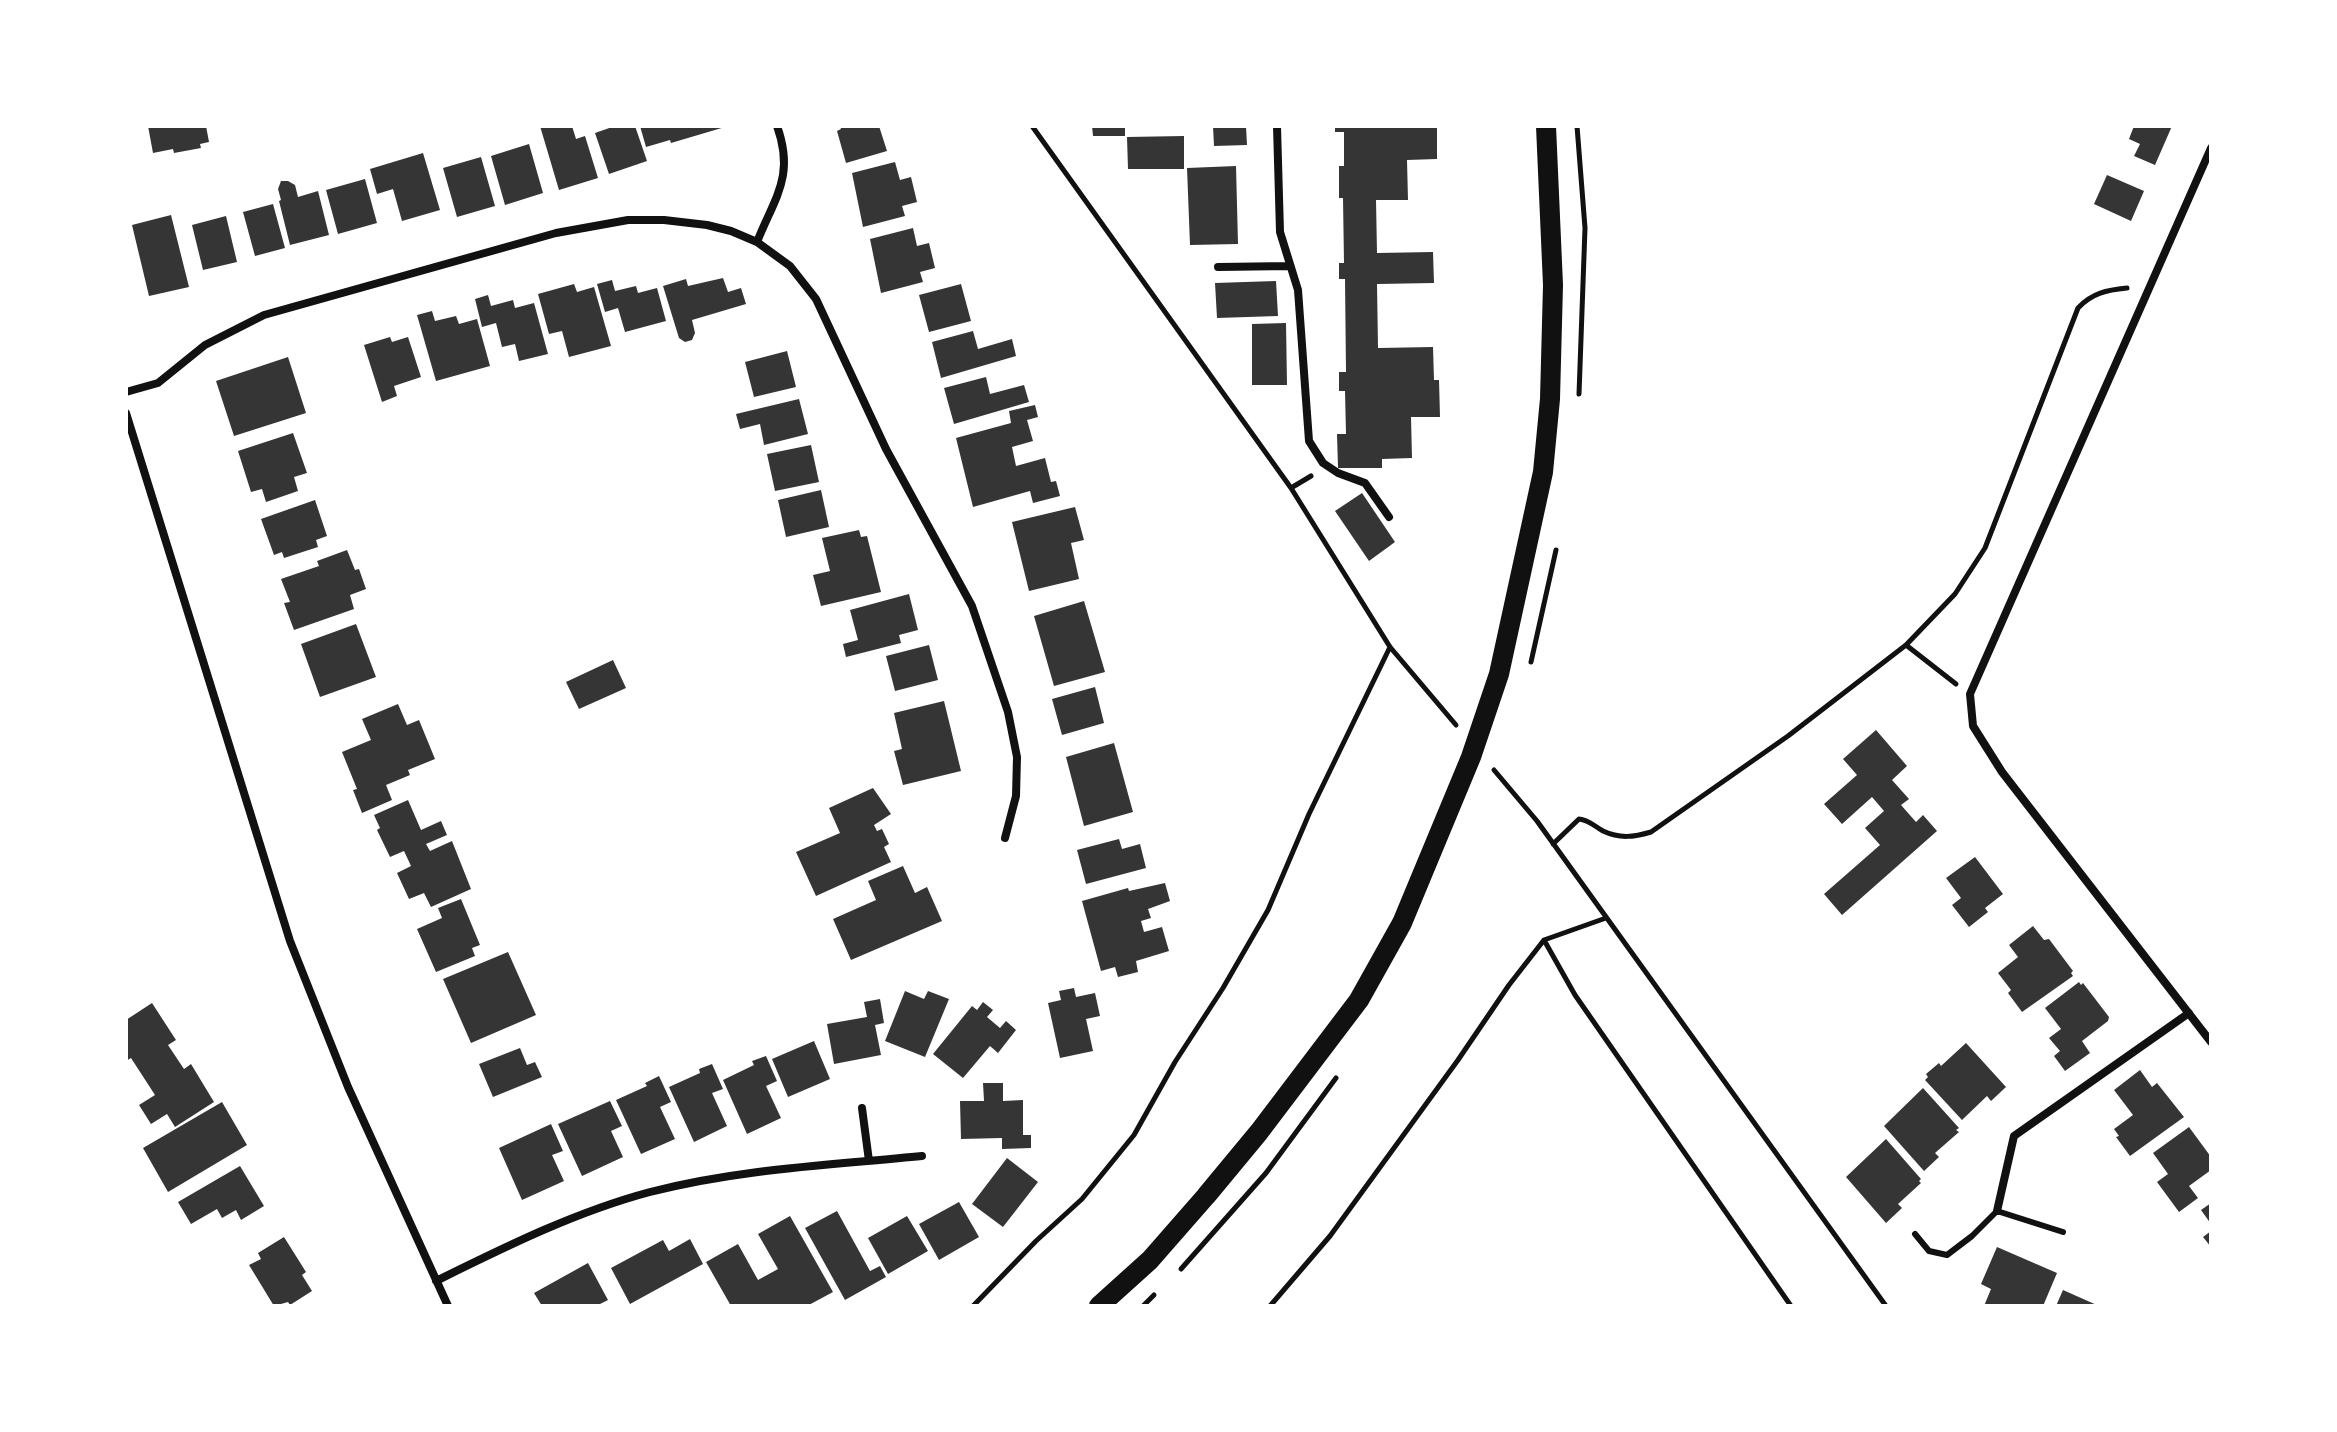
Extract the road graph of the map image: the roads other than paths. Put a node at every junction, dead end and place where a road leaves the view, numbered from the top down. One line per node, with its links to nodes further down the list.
1 (777, 126): 5 (street)
2 (1277, 126): 6 (street)
3 (1546, 126): 22 (main road)
4 (2211, 148): 12 (street)
5 (757, 242): 8 (street); 11 (street)
6 (1290, 266): 7 (street); 10 (street)
7 (1218, 267)
8 (126, 392)
9 (126, 413): 20 (street)
10 (1389, 517)
11 (1005, 838)
12 (2189, 1013): 13 (street); 17 (street)
13 (2211, 1042)
14 (862, 1108): 16 (street)
15 (922, 1156): 16 (street)
16 (869, 1161): 20 (street)
17 (1997, 1211): 18 (lane); 19 (lane)
18 (2063, 1232)
19 (1915, 1234)
20 (436, 1281): 21 (street)
21 (448, 1306)
22 (1099, 1306)

